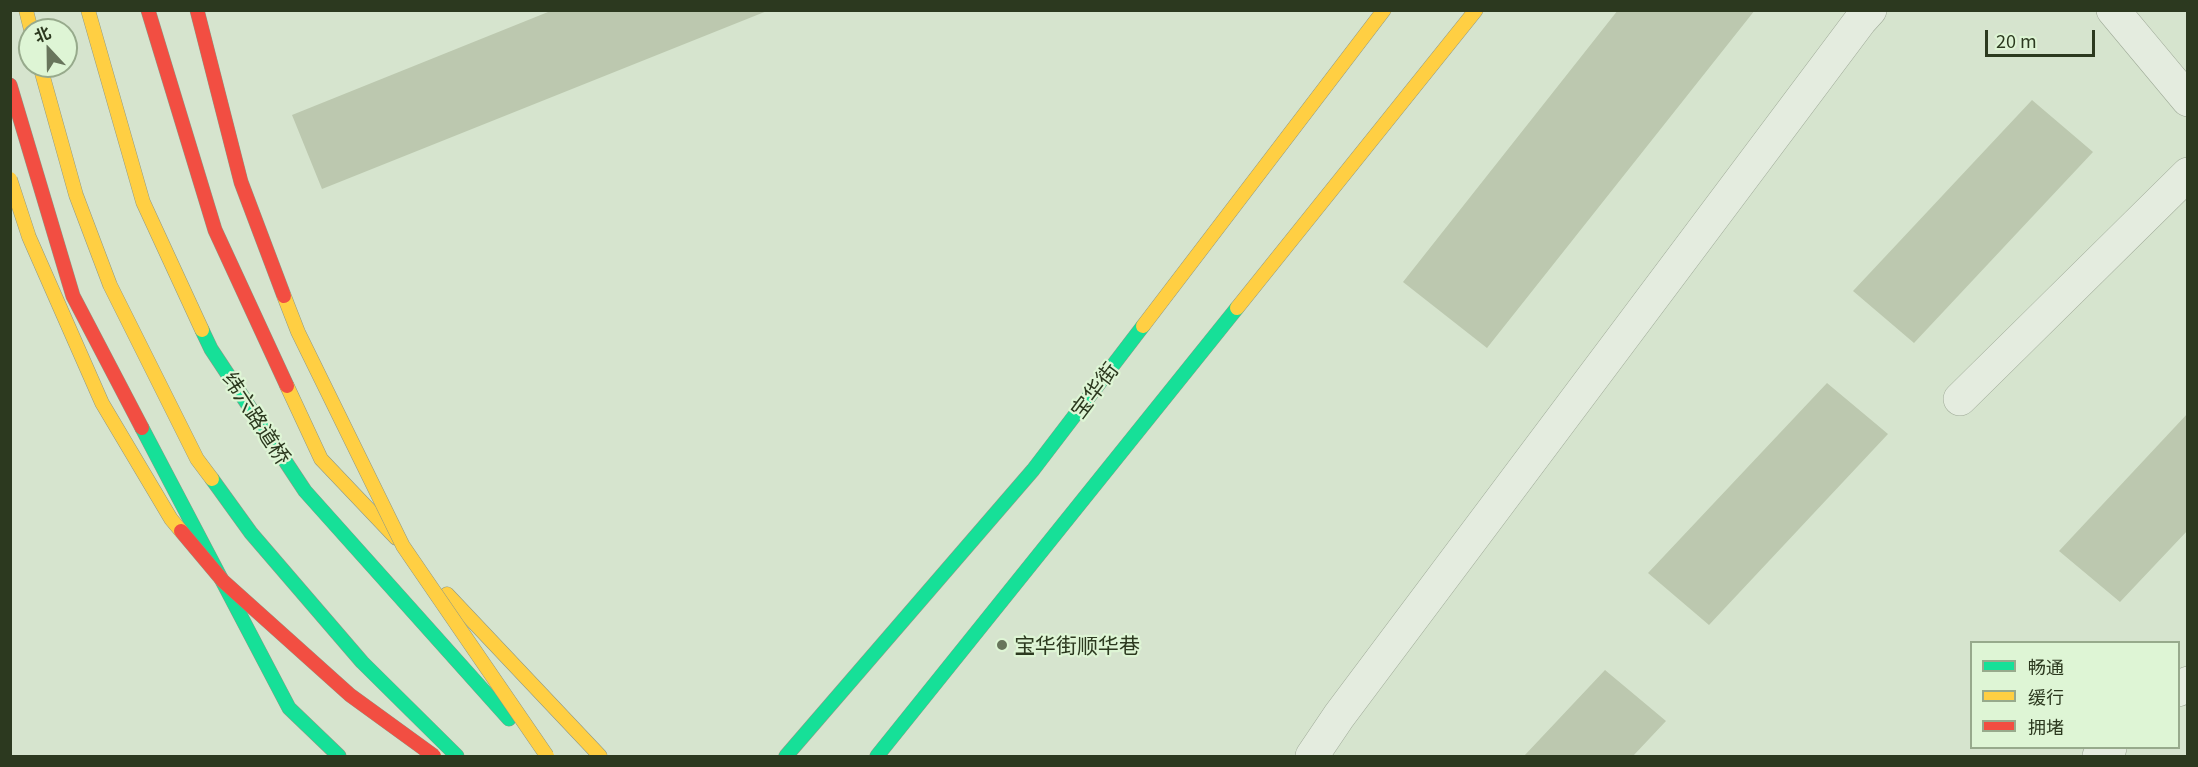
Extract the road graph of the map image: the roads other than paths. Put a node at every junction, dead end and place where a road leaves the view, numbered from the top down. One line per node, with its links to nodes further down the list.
1 (88, 10): 17 (main road, 纬六路道桥)
2 (148, 10): 19 (main road)
3 (197, 10): 18 (main road, bridge)
4 (1384, 10): 20 (main road, 宝华街)
5 (1476, 10): 21 (main road)
6 (1870, 10): 22 (street)
7 (2113, 10): 10 (street)
8 (43, 78): 16 (main road)
9 (10, 85): 14 (main road)
10 (2187, 100)
11 (2187, 174): 13 (street)
12 (10, 179): 15 (main road, bridge)
13 (1960, 399)
14 (339, 756)
15 (434, 756)
16 (457, 756)
17 (542, 756)
18 (548, 756)
19 (600, 756)
20 (786, 756)
21 (878, 756)
22 (1312, 756)

